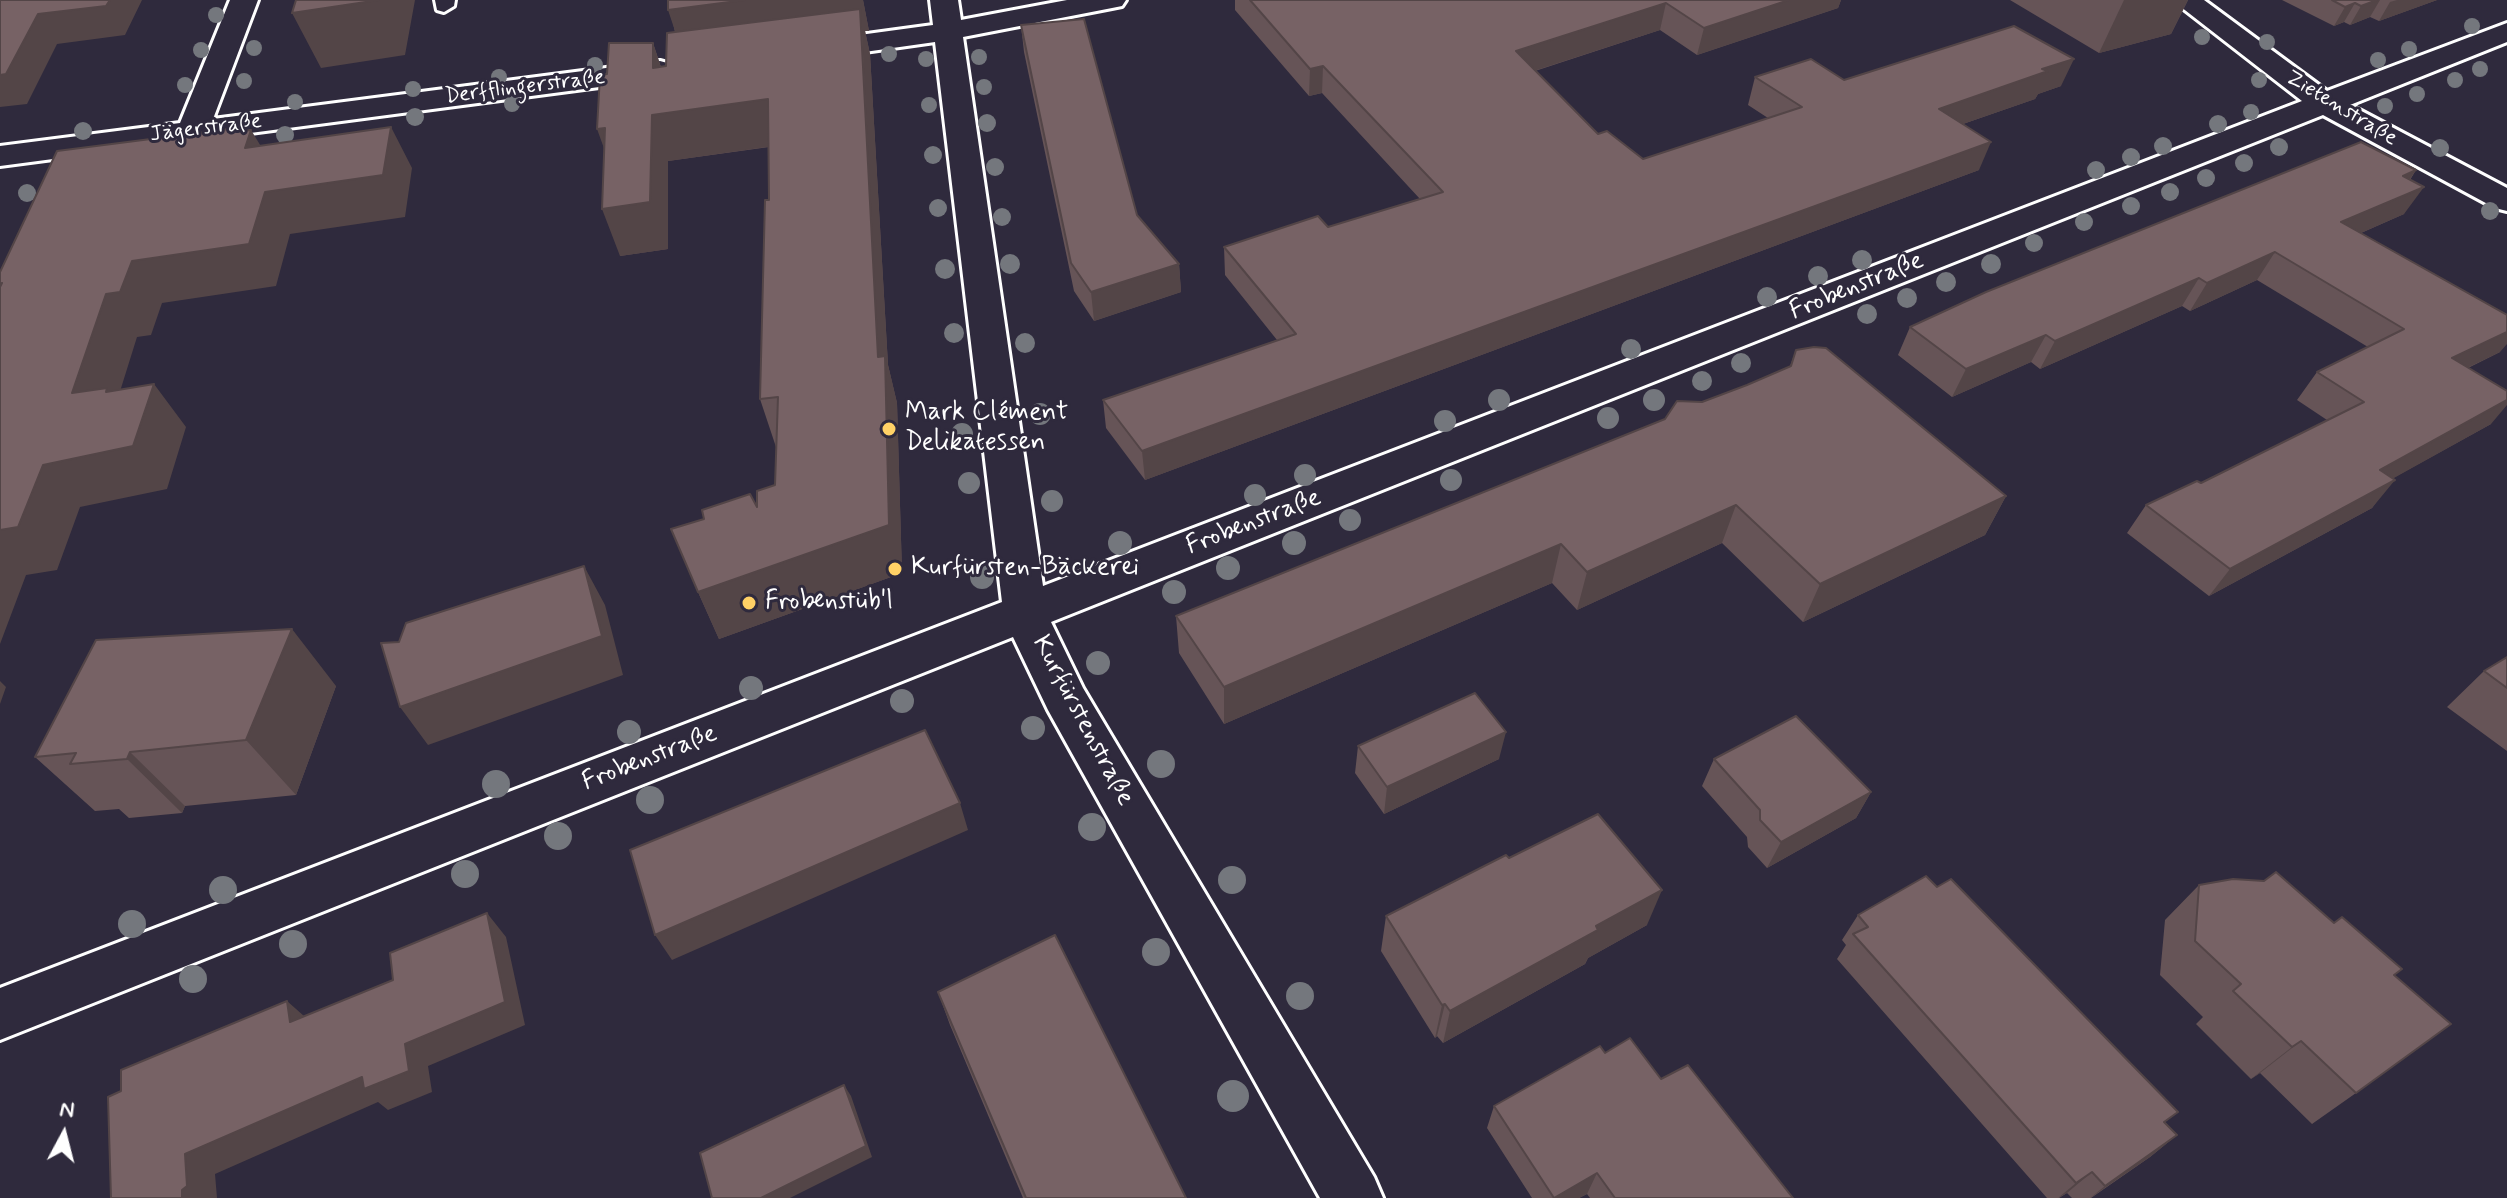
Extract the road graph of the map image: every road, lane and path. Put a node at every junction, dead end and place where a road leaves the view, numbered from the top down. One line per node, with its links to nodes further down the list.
1 (244, 0): 10 (street)
2 (1112, 0): 4 (street)
3 (2186, 0): 9 (street, Zietenstraße)
4 (946, 16): 6 (street); 13 (street, Kurfürstenstraße)
5 (2507, 32): 9 (street, Frobenstraße)
6 (778, 55)
7 (687, 67): 8 (street, Derfflingerstraße)
8 (412, 103): 10 (street, Jägerstraße)
9 (2325, 104): 12 (street, Zietenstraße); 13 (street, Frobenstraße)
10 (193, 131): 11 (street, Jägerstraße)
11 (3, 161)
12 (2507, 201)
13 (1025, 613): 14 (street, Frobenstraße); 15 (street, Kurfürstenstraße)
14 (0, 1014)
15 (1353, 1198)

